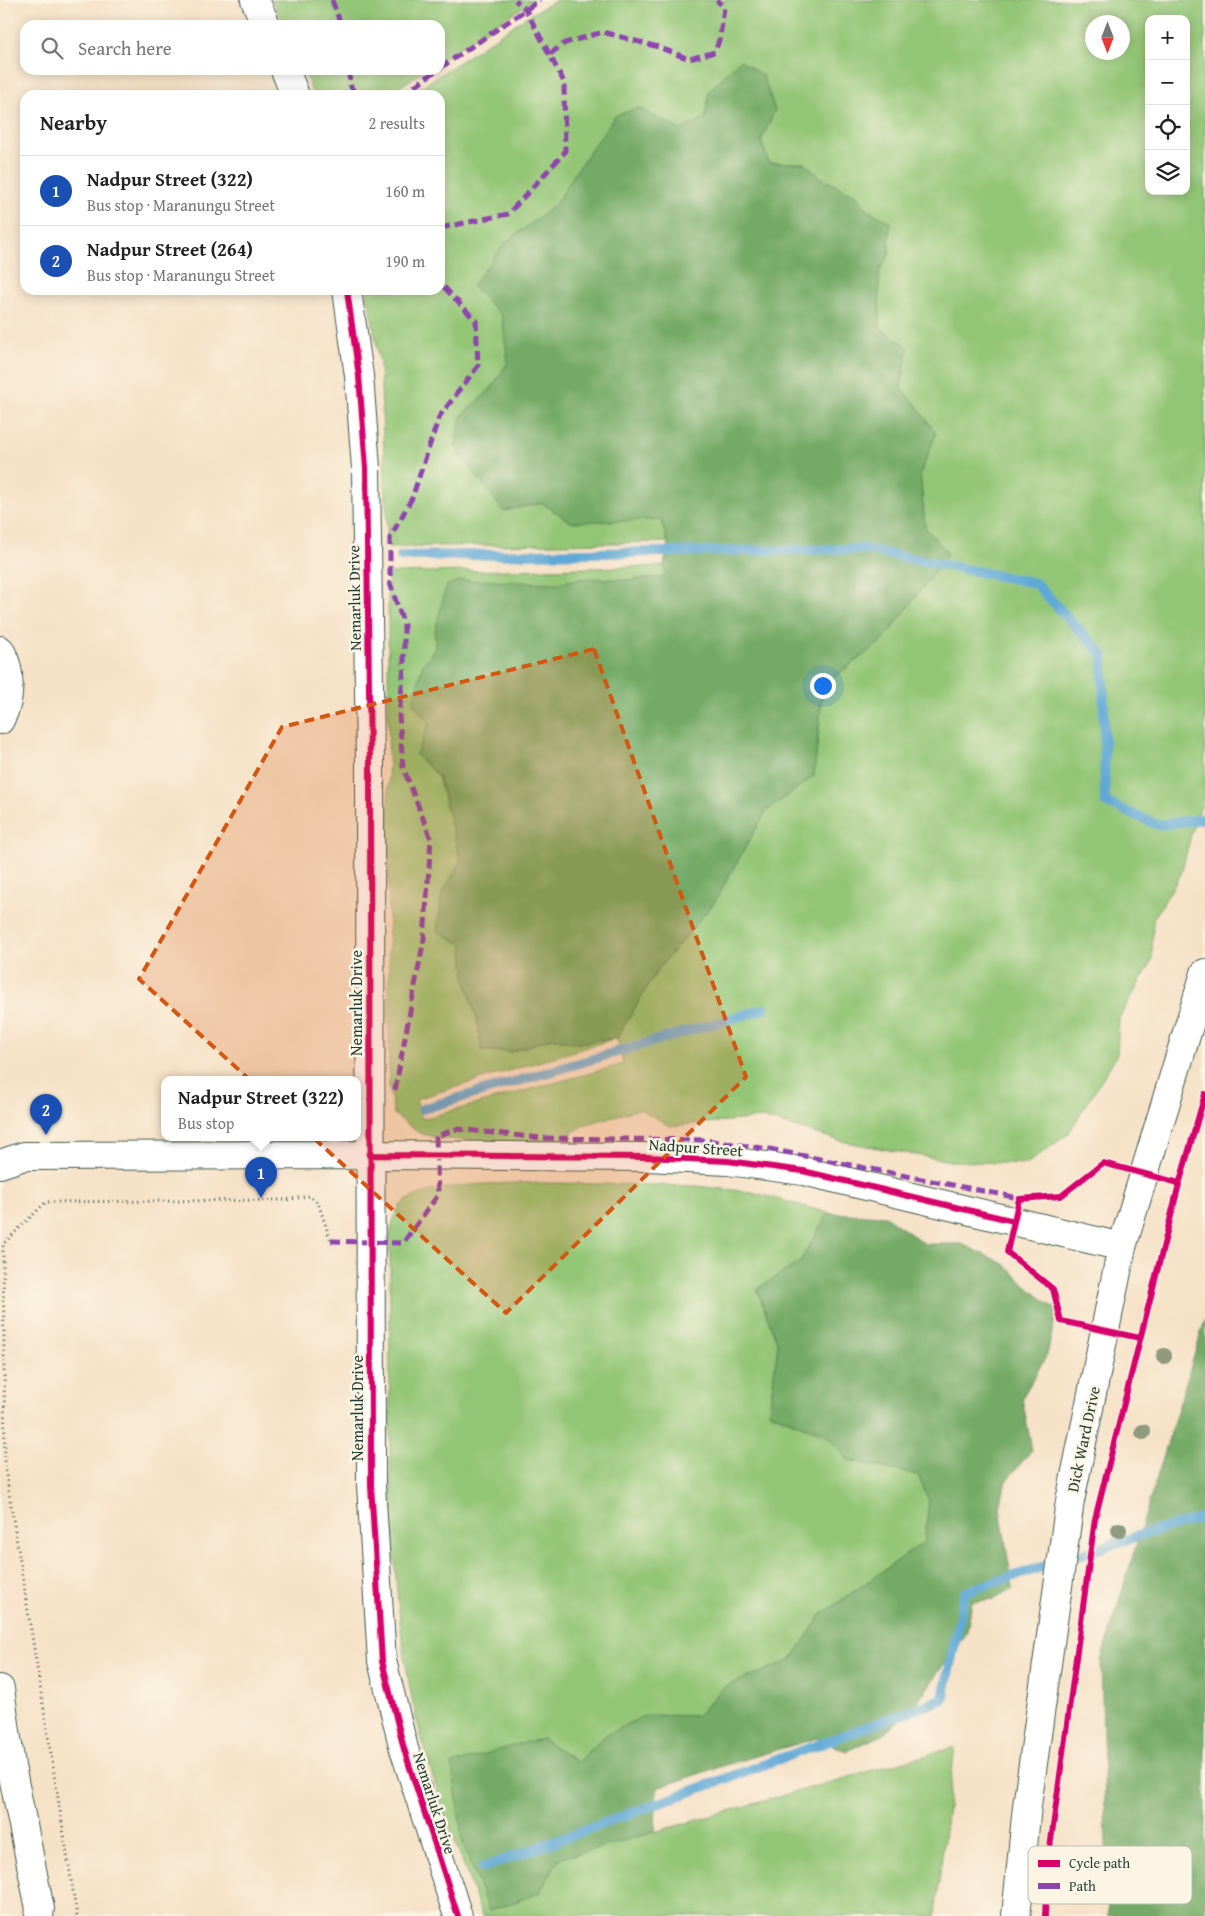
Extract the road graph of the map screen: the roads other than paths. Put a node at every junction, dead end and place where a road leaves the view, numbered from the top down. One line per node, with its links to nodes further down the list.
1 (255, 0): 2 (street)
2 (264, 20)
3 (287, 75): 4 (street)
4 (293, 90)
5 (348, 295): 9 (street, Nemarluk Drive)
6 (0, 650): 7 (street)
7 (0, 720)
8 (1205, 973): 11 (street, Dick Ward Drive)
9 (369, 1155): 10 (street, Nadpur Street); 11 (street, Nadpur Street); 14 (street, Nemarluk Drive)
10 (0, 1164)
11 (1122, 1247): 15 (street, Dick Ward Drive)
12 (0, 1689): 13 (street)
13 (39, 1916)
14 (458, 1916)
15 (1016, 1916)

